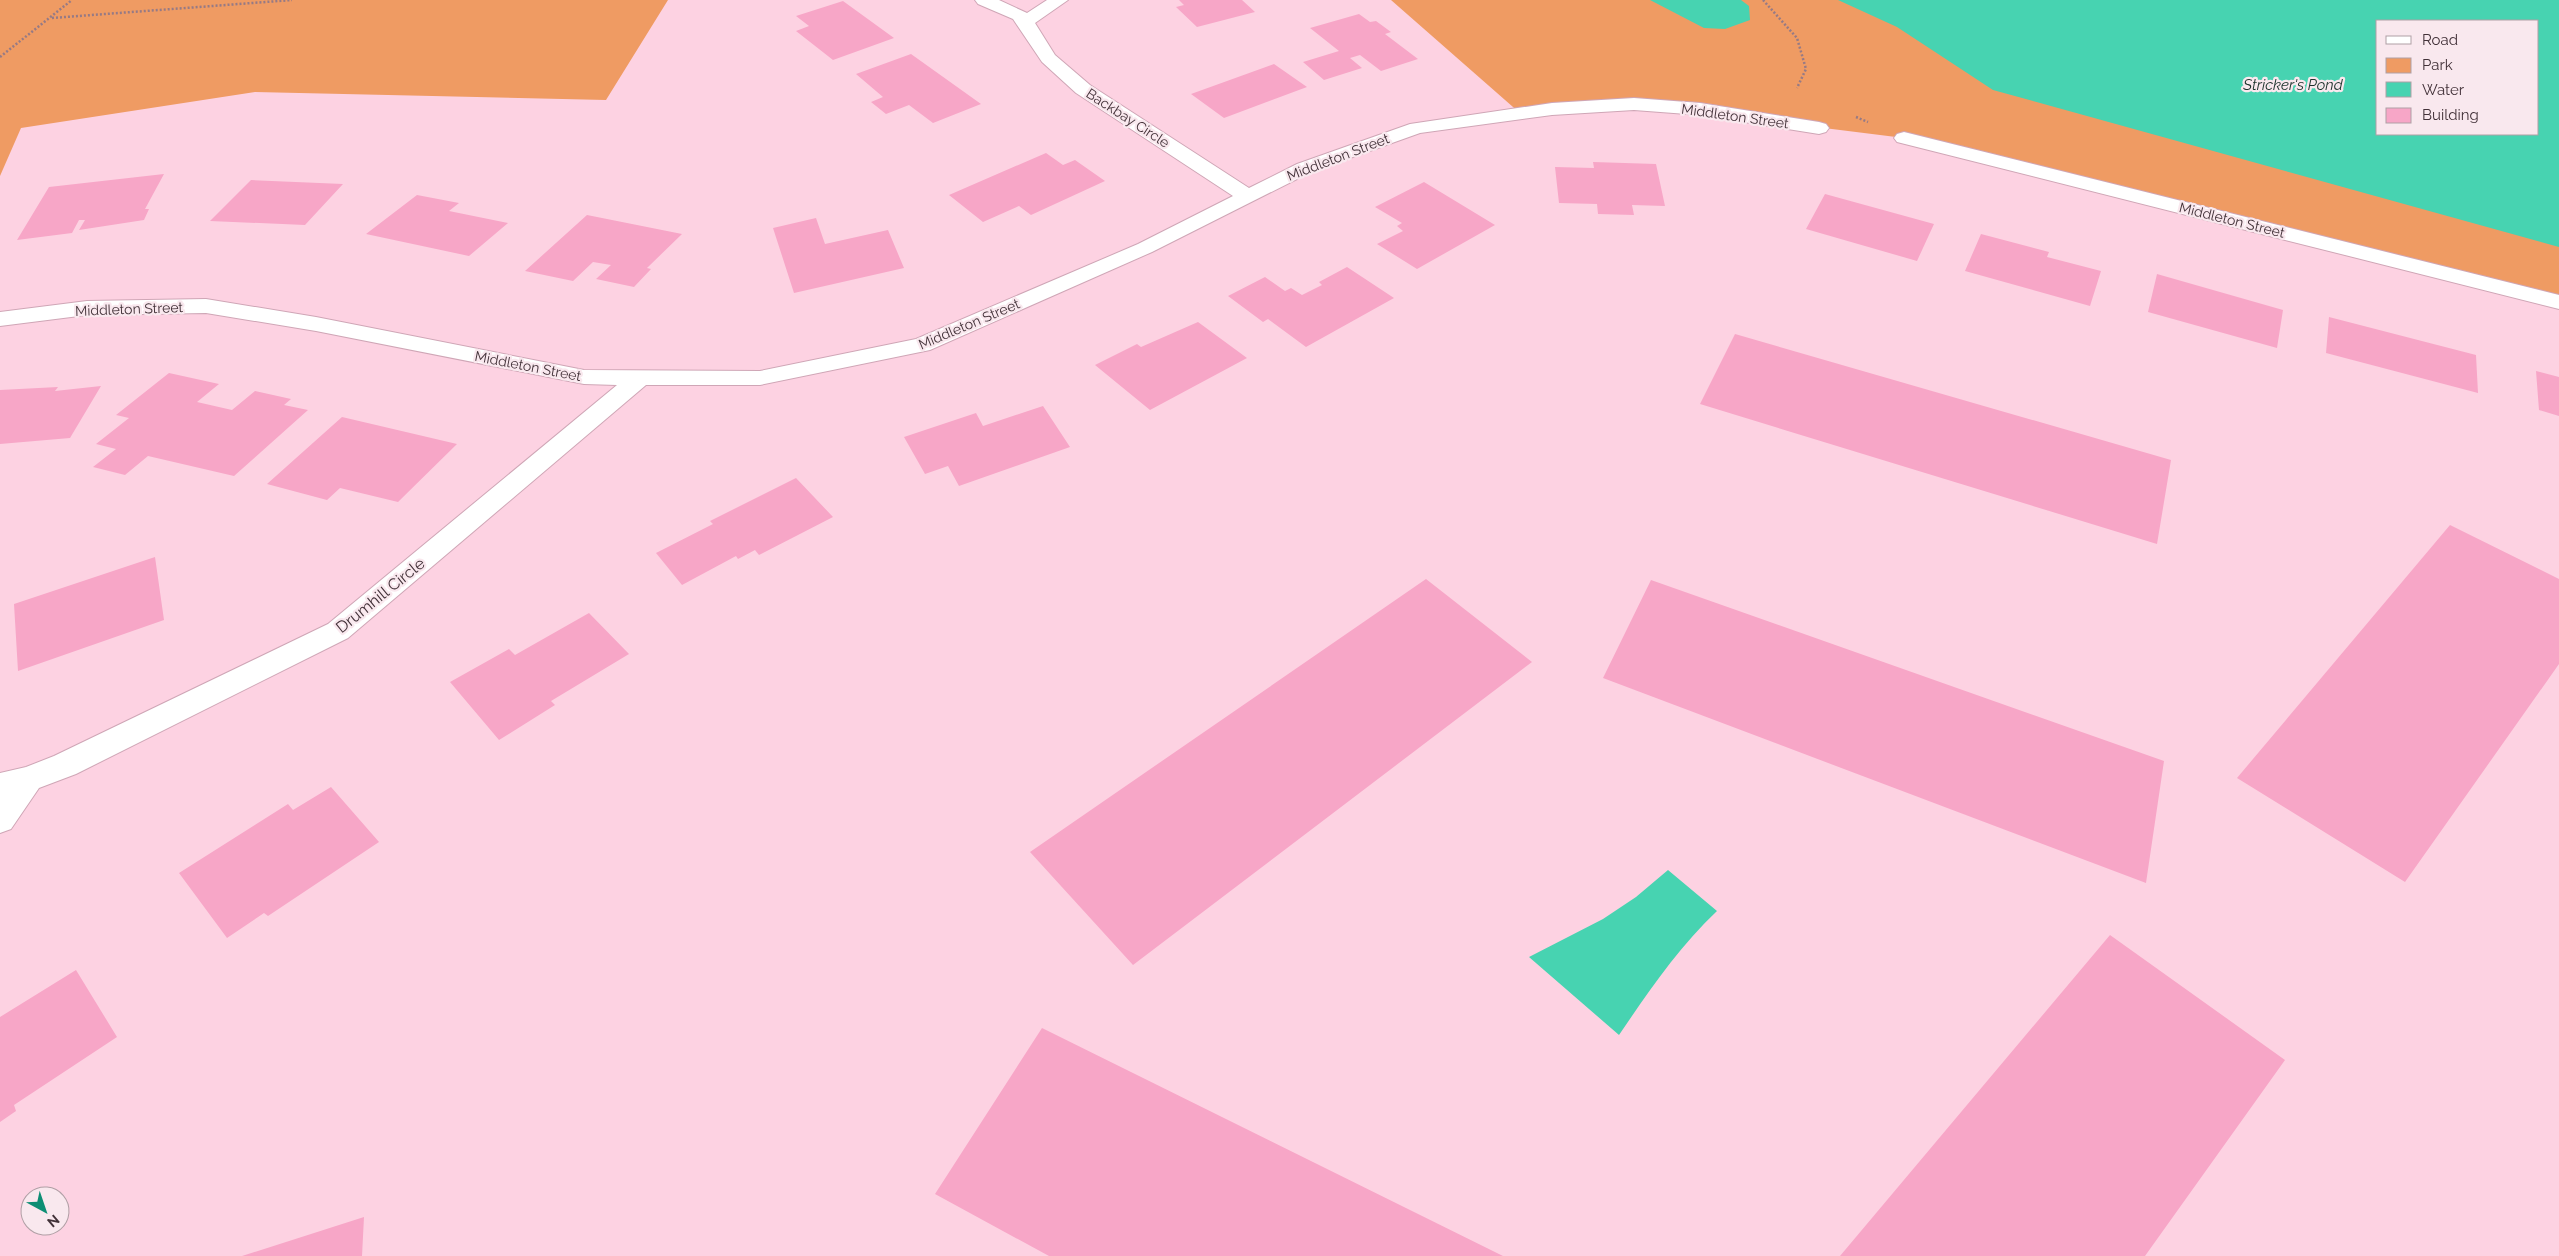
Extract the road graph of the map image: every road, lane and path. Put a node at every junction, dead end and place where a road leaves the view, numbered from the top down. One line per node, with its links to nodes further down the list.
1 (72, 0): 6 (path)
2 (292, 0): 6 (path)
3 (984, 0): 7 (street, Backbay Circle)
4 (1058, 0): 7 (street)
5 (1763, 0): 9 (path)
6 (52, 18): 8 (path)
7 (1025, 22): 12 (street, Backbay Circle)
8 (0, 57)
9 (1781, 123): 10 (street, Middleton Street); 12 (street, Middleton Street)
10 (1819, 128)
11 (1904, 138): 13 (street, Middleton Street)
12 (1248, 196): 15 (street, Middleton Street)
13 (2559, 302)
14 (0, 319): 15 (street, Middleton Street)
15 (641, 377): 16 (street, Drumhill Circle)
16 (14, 782): 17 (street, Drumhill Circle)
17 (0, 820)

